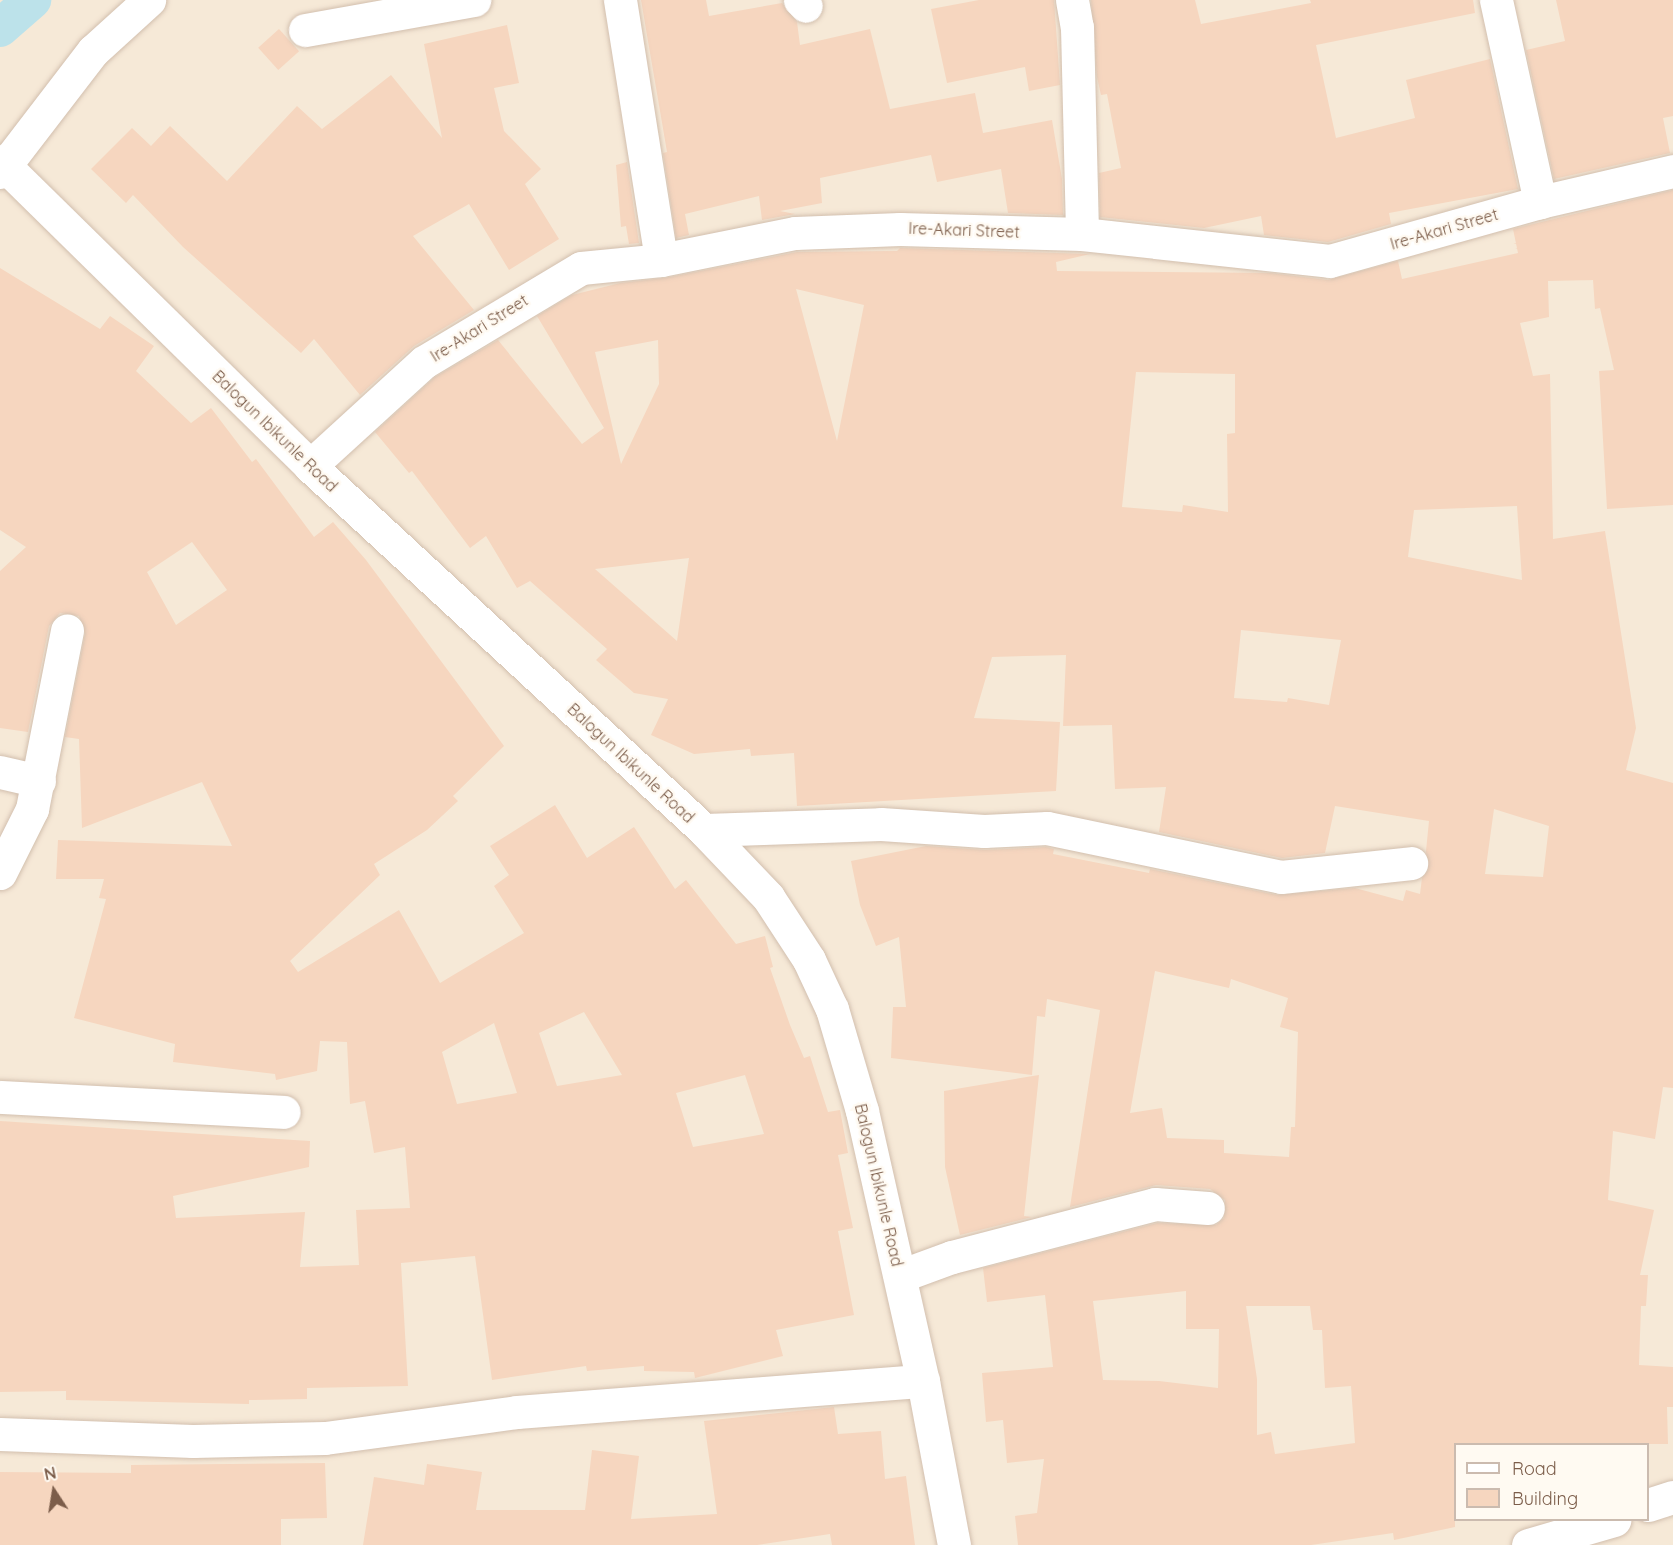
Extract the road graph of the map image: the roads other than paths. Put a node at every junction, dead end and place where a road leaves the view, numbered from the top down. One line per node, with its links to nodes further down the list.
1 (149, 0): 7 (street)
2 (474, 0): 6 (street)
3 (620, 0): 11 (street)
4 (1072, 0): 10 (street)
5 (1496, 0): 9 (street)
6 (305, 30)
7 (2, 167): 12 (street, Balogun Ibikunle Road)
8 (1673, 171): 9 (street, Ire-Akari Street)
9 (1540, 201): 10 (street, Ire-Akari Street)
10 (1082, 234): 11 (street, Ire-Akari Street)
11 (661, 260): 12 (street, Ire-Akari Street)
12 (310, 466): 16 (street, Balogun Ibikunle Road)
13 (67, 630): 15 (street)
14 (0, 772): 15 (street)
15 (39, 781): 18 (street)
16 (704, 830): 17 (street); 22 (street, Balogun Ibikunle Road)
17 (1411, 863)
18 (0, 873)
19 (0, 1097): 20 (street)
20 (284, 1112)
21 (1208, 1208): 22 (street)
22 (900, 1276): 23 (street, Balogun Ibikunle Road)
23 (923, 1381): 24 (street); 28 (street, Balogun Ibikunle Road)
24 (0, 1434)
25 (1673, 1497): 26 (street)
26 (1649, 1504)
27 (1611, 1521): 29 (street)
28 (954, 1545)
29 (1528, 1545)

